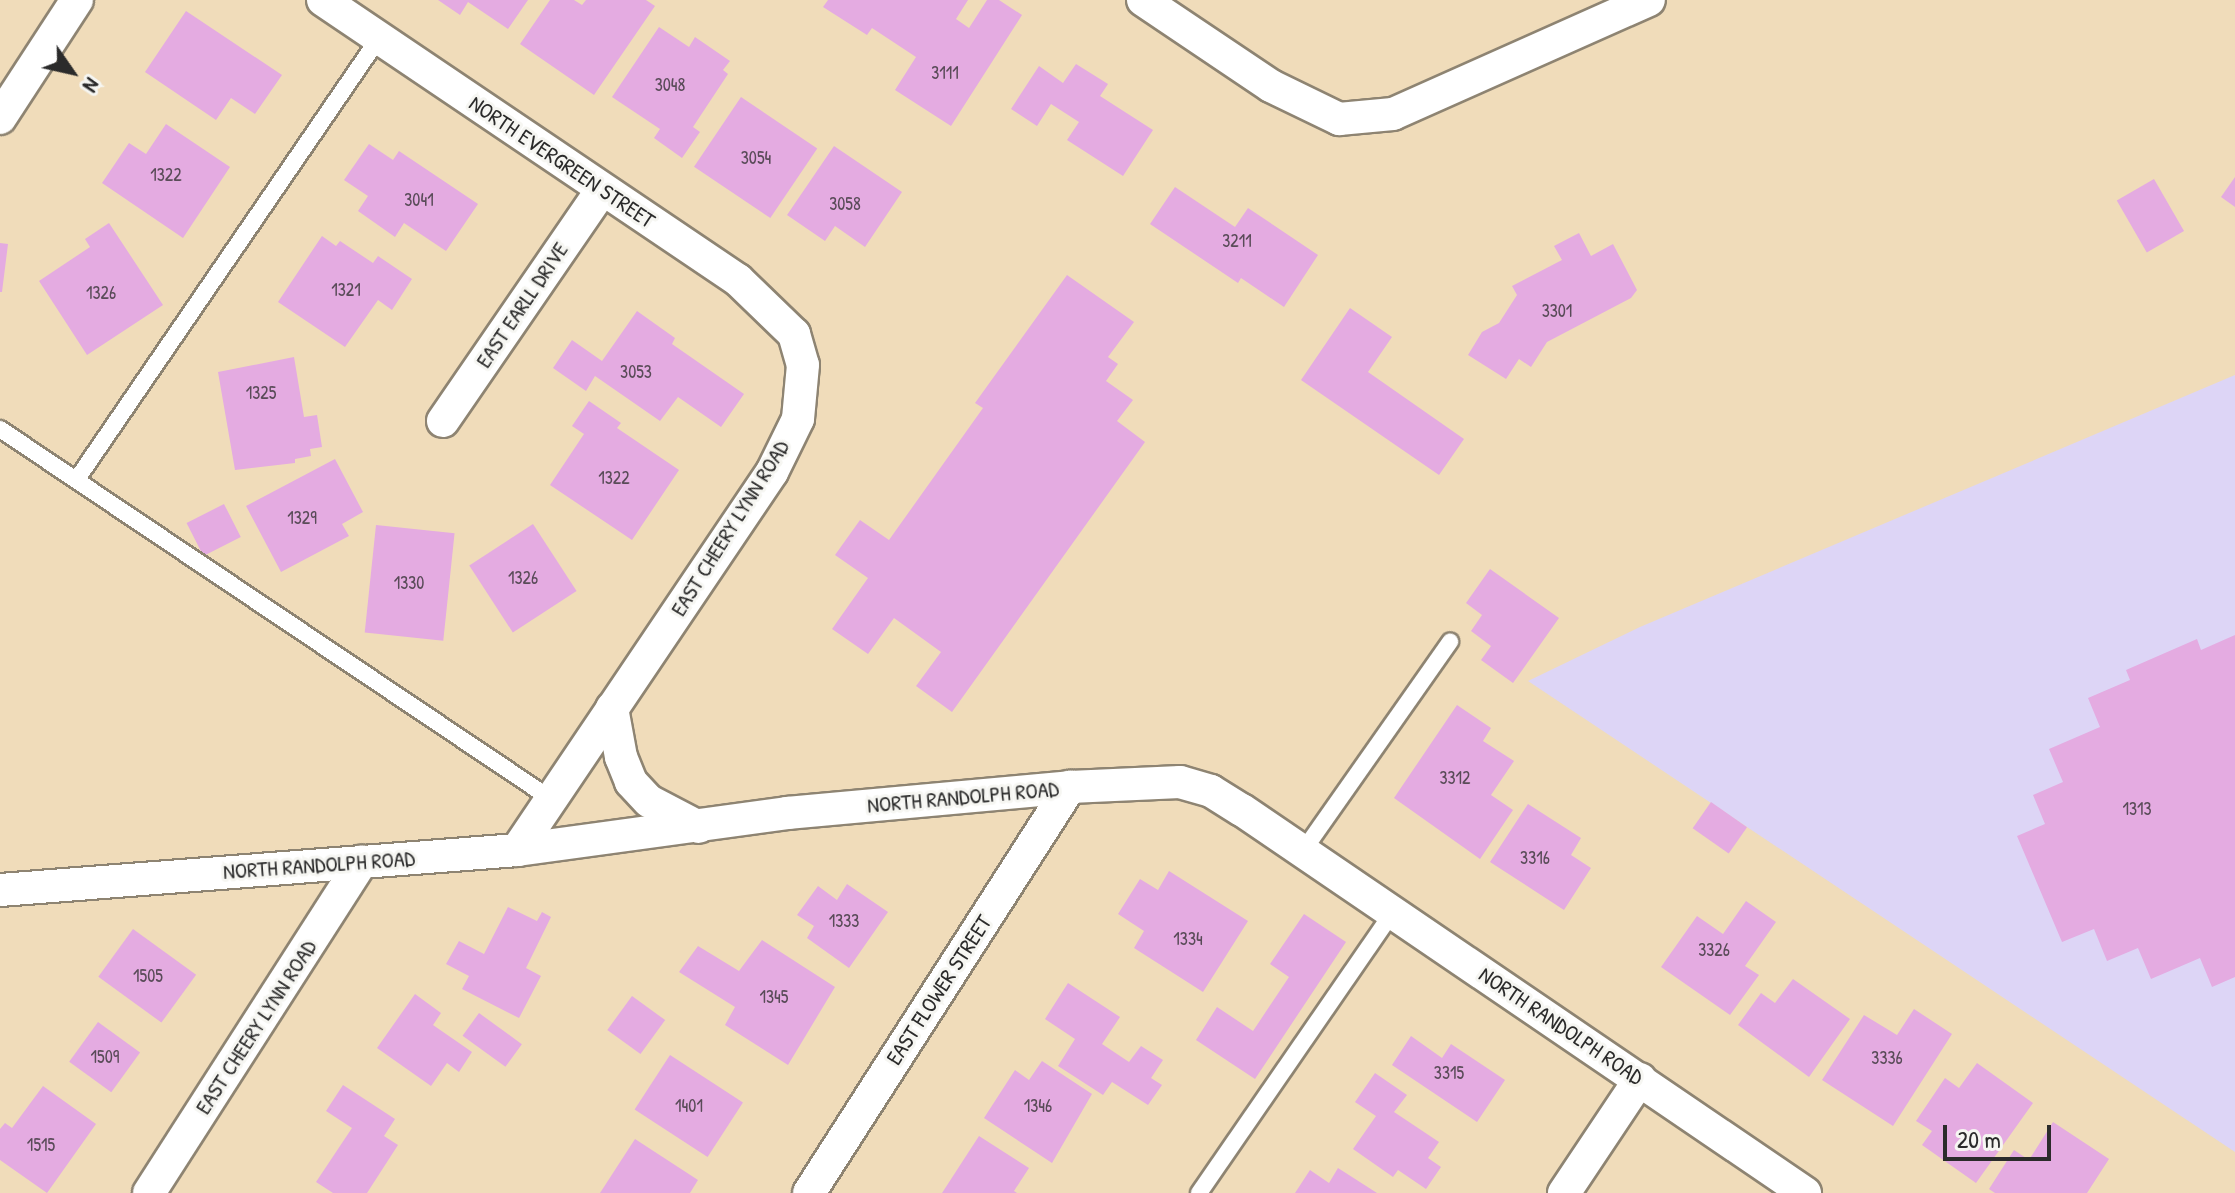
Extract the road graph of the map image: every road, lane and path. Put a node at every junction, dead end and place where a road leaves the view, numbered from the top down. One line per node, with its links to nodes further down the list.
1 (77, 0): 6 (street)
2 (323, 0): 5 (street, NORTH EVERGREEN STREET)
3 (1143, 0): 4 (street)
4 (1649, 0)
5 (379, 38): 7 (street, NORTH EVERGREEN STREET); 11 (lane)
6 (0, 118)
7 (602, 190): 8 (street, NORTH EVERGREEN STREET); 9 (street, EAST EARLL DRIVE)
8 (794, 334): 13 (street, EAST CHEERY LYNN ROAD)
9 (443, 421)
10 (0, 429): 11 (lane)
11 (77, 479): 15 (lane)
12 (1450, 642): 18 (lane)
13 (612, 708): 15 (street, EAST CHEERY LYNN ROAD); 16 (street)
14 (1070, 787): 16 (street, NORTH RANDOLPH ROAD); 18 (street, NORTH RANDOLPH ROAD); 24 (street, EAST FLOWER STREET)
15 (551, 799): 17 (street, EAST CHEERY LYNN ROAD)
16 (699, 827): 17 (street, NORTH RANDOLPH ROAD)
17 (517, 850): 19 (street, NORTH RANDOLPH ROAD)
18 (1303, 851): 21 (street, NORTH RANDOLPH ROAD)
19 (362, 861): 20 (street, NORTH RANDOLPH ROAD); 23 (street, EAST CHEERY LYNN ROAD)
20 (0, 890)
21 (1393, 912): 22 (street, NORTH RANDOLPH ROAD); 25 (lane)
22 (1640, 1079): 26 (street); 27 (street, NORTH RANDOLPH ROAD)
23 (149, 1193)
24 (809, 1193)
25 (1199, 1193)
26 (1564, 1193)
27 (1805, 1193)

